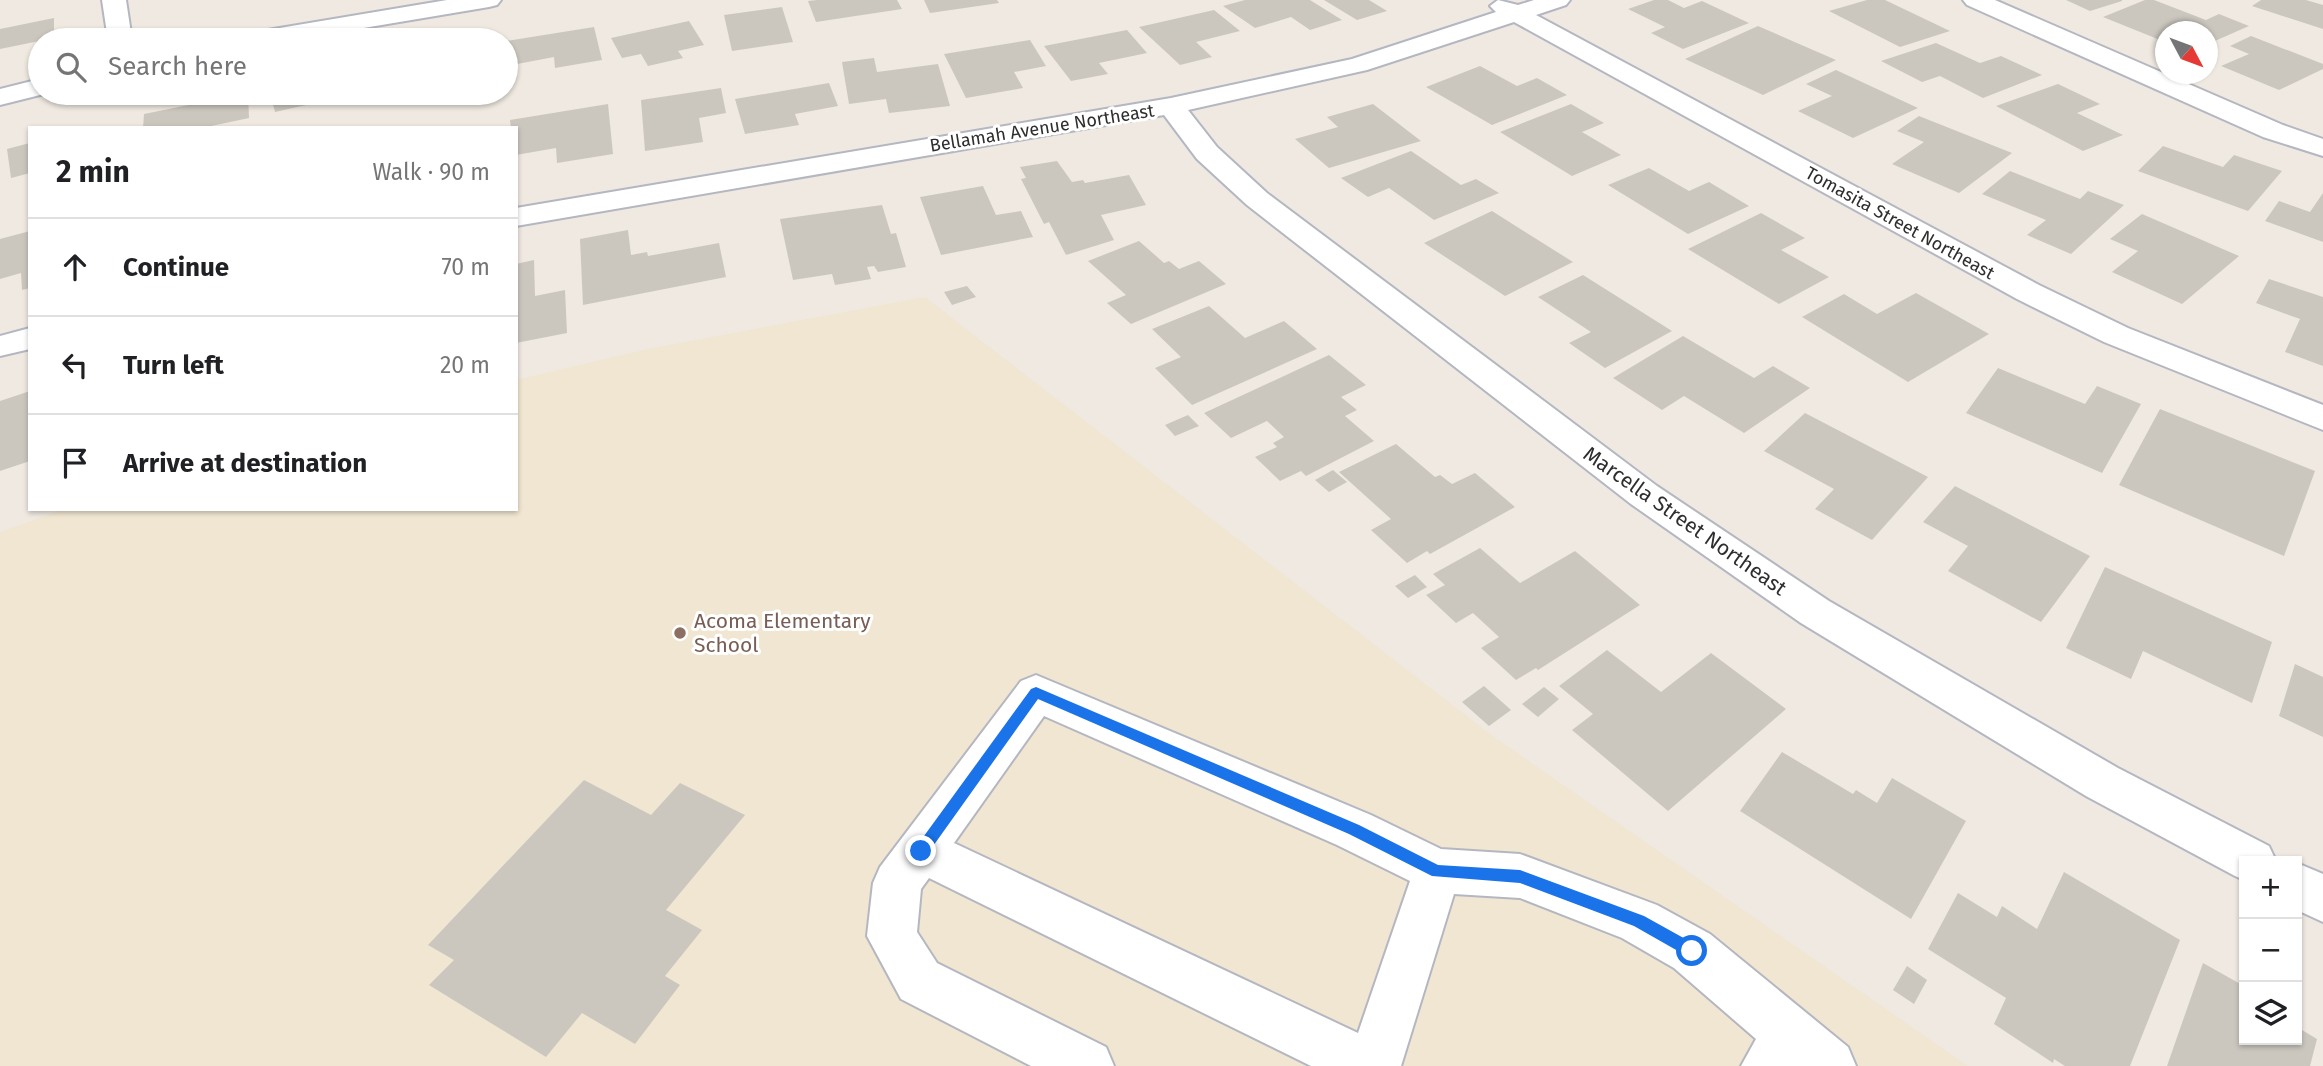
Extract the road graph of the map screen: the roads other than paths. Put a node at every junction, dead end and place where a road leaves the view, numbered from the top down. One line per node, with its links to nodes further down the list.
1 (114, 0): 7 (street)
2 (489, 0): 8 (street)
3 (1491, 0): 6 (street, Tomasita Street Northeast)
4 (1558, 0): 6 (street, Bellamah Avenue Northeast)
5 (1975, 0): 12 (street)
6 (1517, 15): 11 (street, Bellamah Avenue Northeast); 16 (street, Tomasita Street Northeast)
7 (118, 28)
8 (322, 28)
9 (28, 90): 10 (street)
10 (0, 97)
11 (1171, 106): 13 (street, Bellamah Avenue Northeast); 18 (street, Marcella Street Northeast)
12 (2323, 148)
13 (518, 217)
14 (28, 339): 15 (street)
15 (0, 346)
16 (2323, 418)
17 (921, 851): 19 (street); 23 (street); 24 (street)
18 (2243, 856)
19 (1437, 872): 22 (street); 24 (street)
20 (2302, 888): 21 (street)
21 (2323, 899)
22 (1796, 1056)
23 (1087, 1066)
24 (1371, 1066)

